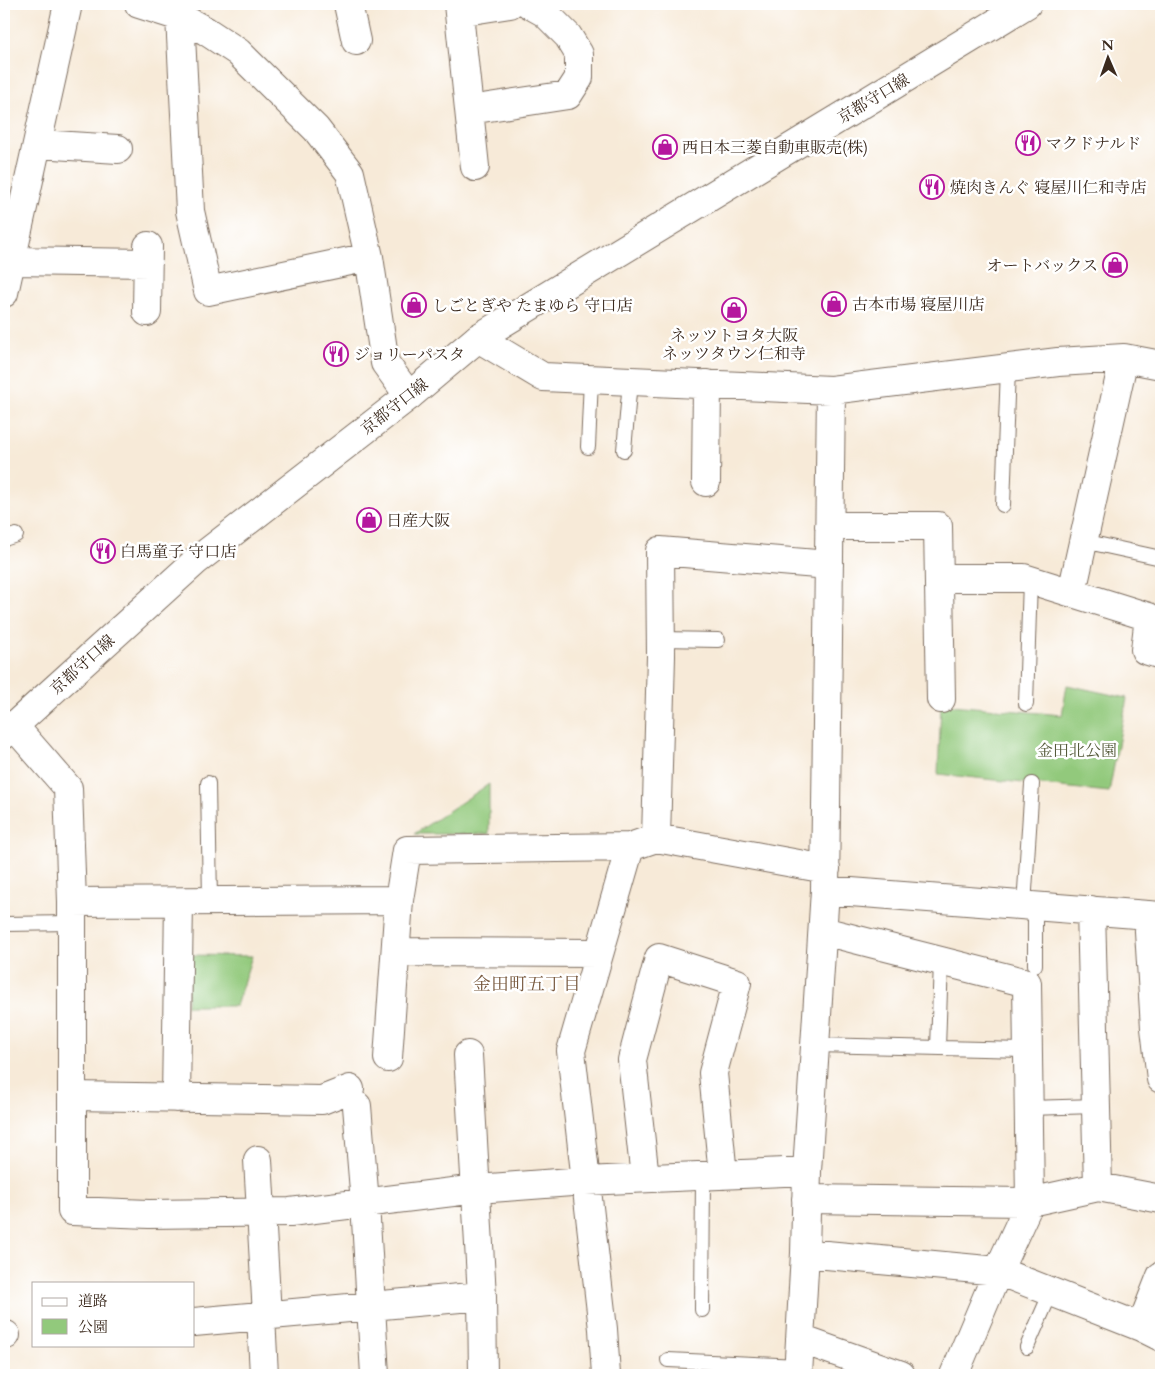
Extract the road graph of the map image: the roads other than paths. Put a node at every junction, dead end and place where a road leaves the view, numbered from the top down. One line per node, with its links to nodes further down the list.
1 (68, 4): 11 (street)
2 (139, 4): 8 (street)
3 (348, 4): 9 (street)
4 (510, 4): 7 (street)
5 (529, 4): 10 (street)
6 (1027, 4): 18 (street, 京都守口線)
7 (459, 8): 10 (street)
8 (180, 17): 14 (street); 14 (street)
9 (356, 40)
10 (469, 110): 13 (street)
11 (38, 144): 12 (street); 15 (street)
12 (118, 149)
13 (475, 167)
14 (369, 257): 26 (street)
15 (8, 262): 16 (street); 17 (street)
16 (4, 293)
17 (148, 312)
18 (478, 338): 22 (street); 26 (street, 京都守口線)
19 (1124, 358): 20 (street); 21 (street); 32 (street)
20 (1161, 365)
21 (1008, 368): 25 (street); 30 (lane)
22 (591, 380): 23 (street); 27 (lane)
23 (630, 381): 24 (street); 28 (lane)
24 (707, 384): 25 (street); 29 (street)
25 (831, 390): 31 (street)
26 (408, 396): 43 (street, 京都守口線)
27 (588, 447)
28 (624, 450)
29 (706, 482)
30 (1003, 505)
31 (829, 526): 34 (street); 35 (street)
32 (1084, 541): 33 (lane); 37 (street)
33 (1161, 558)
34 (829, 565): 38 (street); 48 (street)
35 (939, 578): 36 (street); 41 (street)
36 (1030, 580): 37 (street); 42 (lane)
37 (1072, 592): 40 (street)
38 (661, 639): 39 (lane); 46 (street)
39 (718, 640)
40 (1161, 654)
41 (941, 699)
42 (1026, 704)
43 (8, 730): 54 (street)
44 (208, 783): 50 (lane)
45 (1032, 784): 52 (lane)
46 (656, 838): 47 (street); 48 (street)
47 (630, 847): 49 (street); 59 (street)
48 (826, 879): 52 (street); 57 (street)
49 (399, 900): 50 (street); 58 (street)
50 (210, 901): 51 (street)
51 (179, 902): 54 (street); 69 (street)
52 (1030, 905): 53 (street); 61 (lane)
53 (1092, 910): 55 (street); 70 (street)
54 (72, 912): 56 (lane); 68 (street)
55 (1155, 915): 67 (street)
56 (4, 924)
57 (823, 931): 60 (street); 62 (street)
58 (396, 952): 59 (street); 66 (street)
59 (599, 953): 76 (street)
60 (941, 961): 63 (lane); 64 (street)
61 (1035, 965)
62 (816, 1045): 63 (lane); 73 (street)
63 (938, 1048): 64 (lane)
64 (1028, 1050): 71 (street)
65 (468, 1055): 78 (street)
66 (388, 1058)
67 (1161, 1079)
68 (72, 1096): 69 (street); 83 (street)
69 (176, 1098): 82 (street)
70 (1096, 1106): 71 (lane); 77 (street)
71 (1029, 1108): 81 (street)
72 (258, 1160): 83 (street)
73 (807, 1171): 74 (street); 80 (street)
74 (713, 1175): 75 (street); 75 (street); 90 (lane)
75 (645, 1178): 76 (street)
76 (585, 1180): 78 (street); 101 (street)
77 (1098, 1187): 79 (street); 81 (street)
78 (477, 1189): 82 (street); 88 (street)
79 (1161, 1198)
80 (806, 1199): 81 (street); 84 (street)
81 (1030, 1202): 85 (street)
82 (365, 1203): 83 (street); 89 (street)
83 (260, 1212): 91 (street)
84 (805, 1253): 85 (street); 94 (street)
85 (998, 1271): 87 (street); 103 (street)
86 (1161, 1276): 93 (street)
87 (1051, 1292): 93 (street); 95 (lane)
88 (482, 1296): 89 (street); 100 (street)
89 (372, 1306): 91 (street); 99 (street)
90 (702, 1310)
91 (264, 1315): 92 (street); 98 (street)
92 (195, 1322)
93 (1151, 1332)
94 (800, 1339): 97 (street); 102 (street)
95 (1026, 1348)
96 (668, 1360): 97 (lane)
97 (799, 1371)
98 (264, 1375)
99 (376, 1375)
100 (483, 1375)
101 (606, 1375)
102 (901, 1375)
103 (954, 1375)

